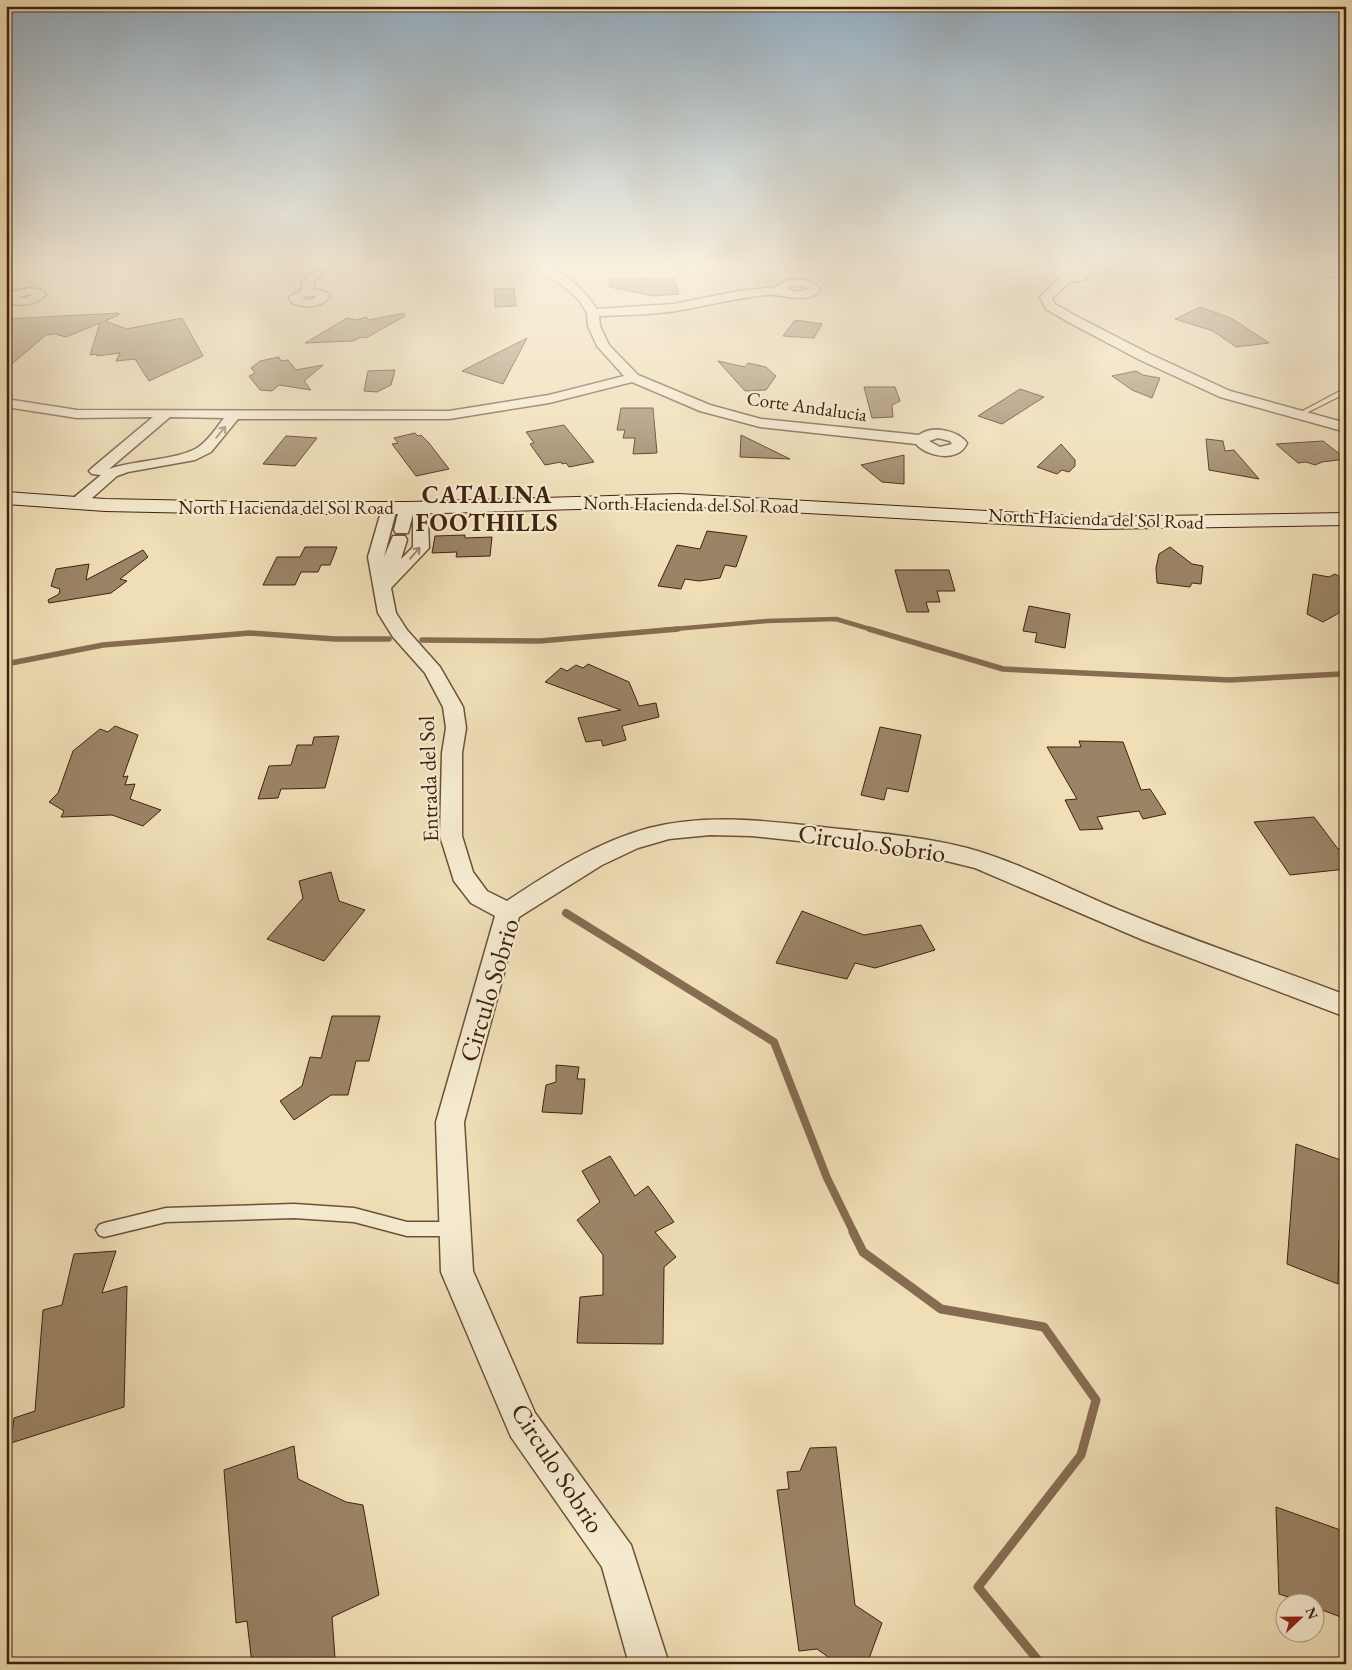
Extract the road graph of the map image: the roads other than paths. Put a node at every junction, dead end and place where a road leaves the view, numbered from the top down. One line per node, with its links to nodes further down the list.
1 (603, 345): 3 (street)
2 (1123, 345): 8 (street)
3 (633, 378): 7 (street); 10 (street, Corte Andalucia)
4 (1346, 390): 8 (lane)
5 (6, 403): 6 (street)
6 (167, 412): 7 (street); 11 (street)
7 (235, 414): 12 (street, one-way to 7)
8 (1300, 414): 9 (street)
9 (1346, 428)
10 (922, 440)
11 (110, 461): 12 (lane); 14 (street)
12 (125, 468): 14 (street)
13 (6, 498): 14 (street, North Hacienda del Sol Road)
14 (69, 503): 15 (street, North Hacienda del Sol Road)
15 (406, 507): 16 (street, North Hacienda del Sol Road); 17 (street); 17 (street, Entrada del Sol); 17 (street, one-way to 15)
16 (1346, 519)
17 (382, 587): 18 (street, Entrada del Sol)
18 (508, 912): 19 (street, Circulo Sobrio); 20 (street, Circulo Sobrio)
19 (1346, 1006)
20 (456, 1228): 21 (lane); 22 (street, Circulo Sobrio)
21 (104, 1230)
22 (649, 1664)

